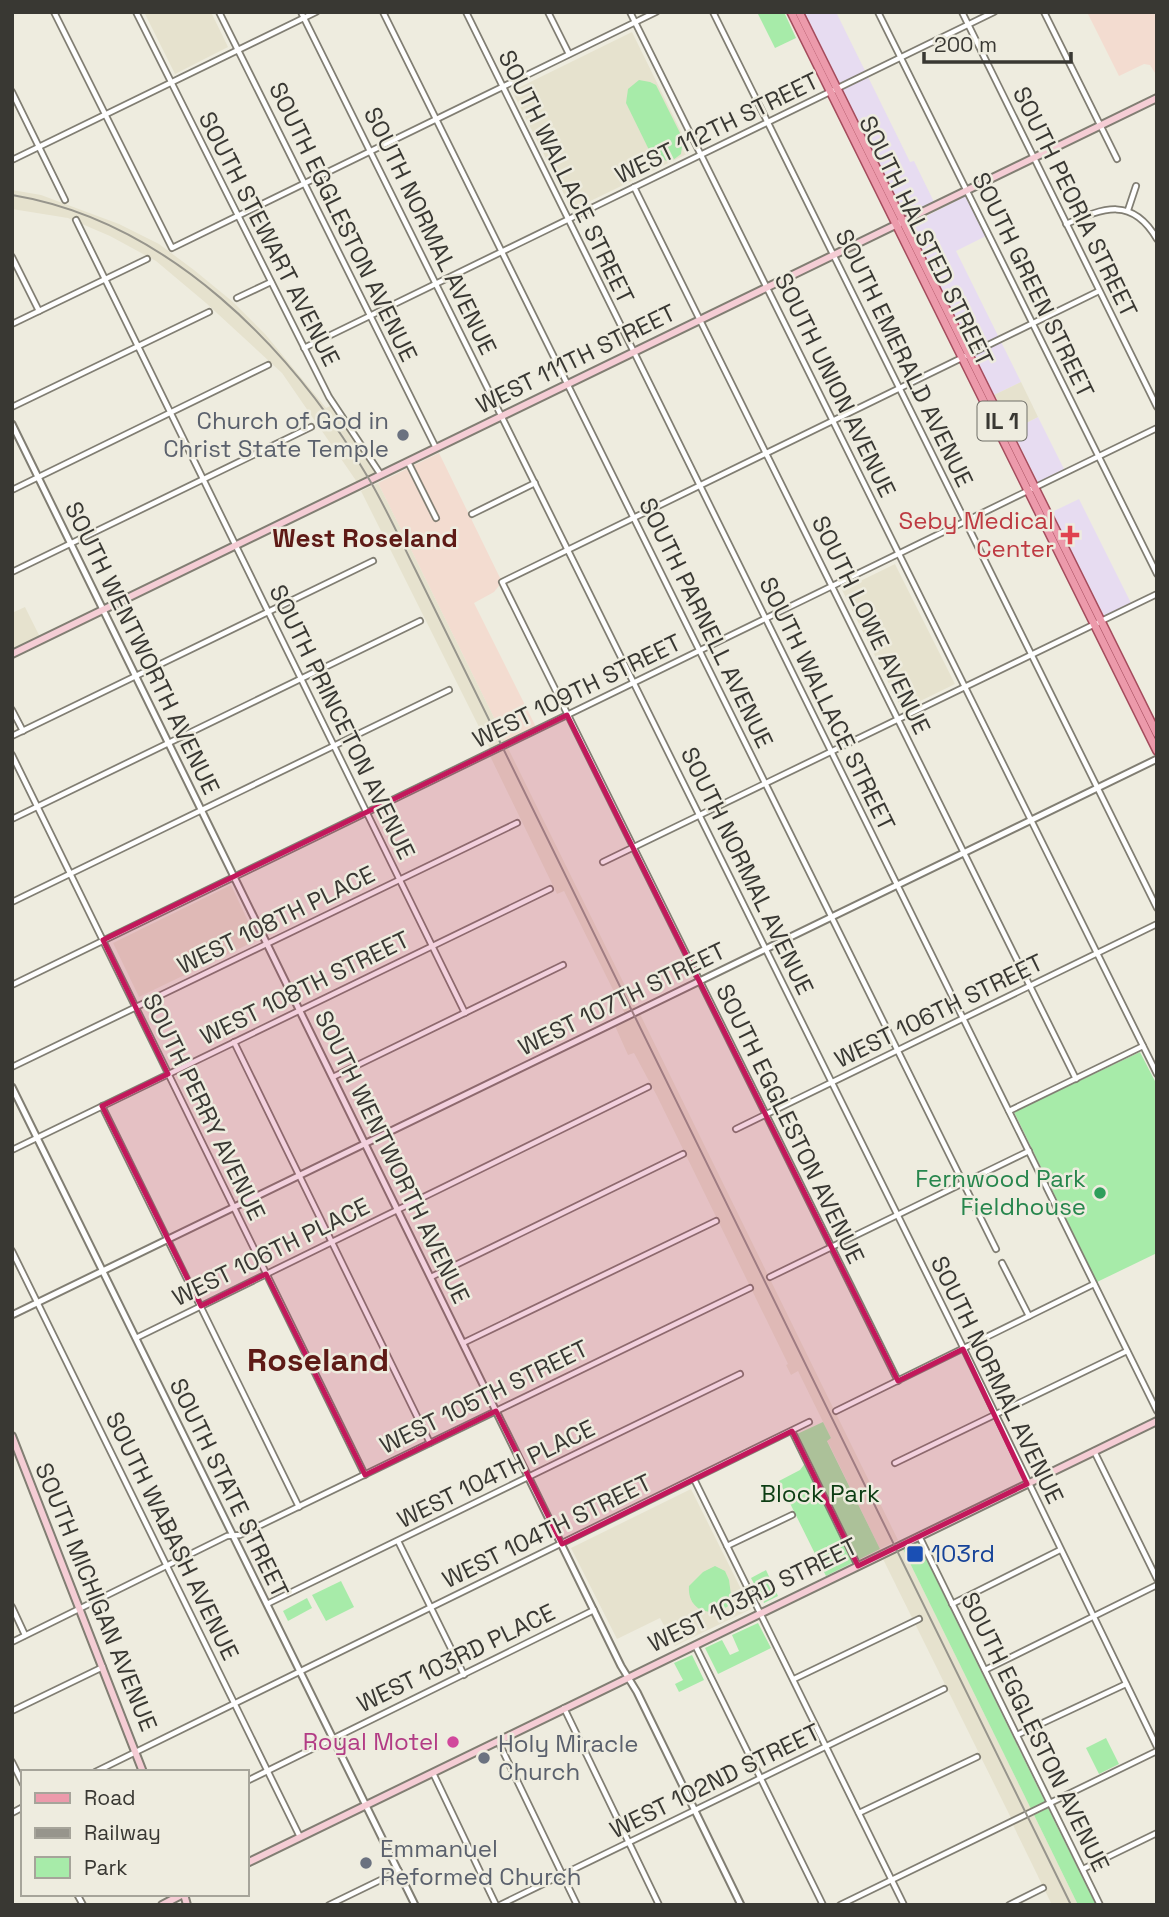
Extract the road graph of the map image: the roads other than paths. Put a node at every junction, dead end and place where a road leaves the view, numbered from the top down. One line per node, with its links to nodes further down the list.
1 (54, 12): 28 (street)
2 (136, 12): 23 (street, SOUTH STEWART AVENUE)
3 (219, 12): 20 (street, SOUTH EGGLESTON AVENUE)
4 (316, 12): 17 (street)
5 (383, 12): 29 (street, SOUTH PARNELL AVENUE)
6 (466, 12): 24 (street, SOUTH WALLACE STREET)
7 (548, 12): 21 (street)
8 (631, 12): 18 (street, SOUTH UNION AVENUE)
9 (656, 12): 18 (street)
10 (713, 12): 30 (street, SOUTH EMERALD AVENUE)
11 (791, 12): 25 (main road, SOUTH HALSTED STREET / IL 1)
12 (799, 12): 25 (main road, SOUTH HALSTED STREET / IL 1)
13 (878, 12): 22 (street, SOUTH GREEN STREET)
14 (962, 12): 19 (street, SOUTH PEORIA STREET)
15 (994, 12): 19 (street, WEST 112TH STREET)
16 (1044, 12): 31 (street)
17 (303, 15): 20 (street); 33 (street, SOUTH NORMAL AVENUE)
18 (635, 22): 21 (street); 34 (street, SOUTH UNION AVENUE)
19 (968, 25): 22 (street, WEST 112TH STREET); 35 (street, SOUTH PEORIA STREET)
20 (238, 50): 23 (street); 38 (street, SOUTH EGGLESTON AVENUE)
21 (569, 54): 24 (street)
22 (901, 58): 25 (street, WEST 112TH STREET); 41 (street, SOUTH GREEN STREET)
23 (171, 83): 28 (street); 44 (street, SOUTH STEWART AVENUE)
24 (502, 87): 29 (street); 46 (street, SOUTH WALLACE STREET)
25 (834, 90): 30 (street, WEST 112TH STREET); 47 (main road, SOUTH HALSTED STREET / IL 1)
26 (12, 92): 32 (street)
27 (1157, 98): 31 (main road, WEST 111TH STREET)
28 (106, 115): 32 (street); 44 (street)
29 (437, 119): 33 (street); 50 (street, SOUTH PARNELL AVENUE)
30 (768, 122): 34 (street, WEST 112TH STREET); 51 (street, SOUTH EMERALD AVENUE)
31 (1101, 126): 35 (main road, WEST 111TH STREET); 36 (street)
32 (39, 147): 37 (street); 42 (street)
33 (370, 151): 38 (street); 56 (street, SOUTH NORMAL AVENUE)
34 (701, 155): 40 (street, WEST 112TH STREET); 57 (street, SOUTH UNION AVENUE)
35 (1034, 158): 41 (main road, WEST 111TH STREET); 48 (street, SOUTH PEORIA STREET)
36 (1117, 159)
37 (12, 160)
38 (304, 183): 44 (street); 62 (street, SOUTH EGGLESTON AVENUE)
39 (1136, 186): 43 (street)
40 (634, 187): 46 (street, WEST 112TH STREET); 63 (street, SOUTH LOWE AVENUE)
41 (967, 191): 47 (main road, WEST 111TH STREET); 65 (street, SOUTH GREEN STREET)
42 (65, 200)
43 (1128, 210): 48 (street); 49 (street)
44 (238, 216): 55 (street, SOUTH STEWART AVENUE)
45 (76, 220): 54 (street, SOUTH PRINCETON AVENUE)
46 (568, 220): 50 (street, WEST 112TH STREET); 68 (street, SOUTH WALLACE STREET)
47 (900, 223): 51 (main road, WEST 111TH STREET); 69 (main road, SOUTH HALSTED STREET / IL 1)
48 (1066, 224): 58 (street, SOUTH PEORIA STREET)
49 (1157, 239)
50 (502, 252): 56 (street, WEST 112TH STREET); 71 (street, SOUTH PARNELL AVENUE)
51 (834, 255): 57 (main road, WEST 111TH STREET); 72 (street, SOUTH EMERALD AVENUE)
52 (12, 257): 60 (street)
53 (147, 259): 54 (street)
54 (105, 279): 60 (street); 66 (street, SOUTH PRINCETON AVENUE)
55 (271, 282): 59 (street); 67 (street, SOUTH STEWART AVENUE)
56 (436, 284): 62 (street, WEST 112TH STREET); 76 (street, SOUTH NORMAL AVENUE)
57 (767, 288): 63 (main road, WEST 111TH STREET); 77 (street, SOUTH UNION AVENUE)
58 (1099, 291): 65 (street); 74 (street, SOUTH PEORIA STREET)
59 (237, 298)
60 (39, 311): 64 (street)
61 (209, 312): 66 (street)
62 (370, 316): 67 (street, WEST 112TH STREET); 81 (street, SOUTH EGGLESTON AVENUE)
63 (701, 320): 68 (main road, WEST 111TH STREET); 82 (street, SOUTH LOWE AVENUE)
64 (12, 324)
65 (1032, 324): 69 (street); 83 (street, SOUTH GREEN STREET)
66 (138, 346): 73 (street); 75 (street, SOUTH PRINCETON AVENUE)
67 (304, 348): 85 (street, SOUTH STEWART AVENUE)
68 (634, 352): 71 (main road, WEST 111TH STREET); 89 (street, SOUTH WALLACE STREET)
69 (966, 357): 72 (street); 91 (main road, SOUTH HALSTED STREET / IL 1)
70 (268, 365): 75 (street)
71 (568, 384): 76 (main road, WEST 111TH STREET); 93 (street, SOUTH PARNELL AVENUE)
72 (900, 388): 77 (street); 95 (street, SOUTH EMERALD AVENUE)
73 (12, 407)
74 (1157, 407)
75 (171, 413): 86 (street); 87 (street, SOUTH PRINCETON AVENUE)
76 (502, 416): 81 (main road, WEST 111TH STREET); 88 (street, SOUTH NORMAL AVENUE)
77 (833, 421): 82 (street); 99 (street, SOUTH UNION AVENUE)
78 (12, 424): 86 (street, SOUTH WENTWORTH AVENUE)
79 (311, 427): 87 (street)
80 (1157, 428): 83 (street, WEST 109TH STREET)
81 (436, 448): 84 (main road, WEST 111TH STREET)
82 (766, 453): 89 (street); 103 (street, SOUTH LOWE AVENUE)
83 (1098, 457): 91 (street, WEST 109TH STREET); 102 (street, SOUTH GREEN STREET)
84 (408, 462): 85 (main road, WEST 111TH STREET); 94 (street)
85 (381, 475): 97 (main road, WEST 111TH STREET)
86 (38, 477): 90 (street); 96 (street, SOUTH WENTWORTH AVENUE)
87 (204, 479): 96 (street); 97 (street, SOUTH PRINCETON AVENUE)
88 (535, 483): 92 (street); 98 (street, SOUTH NORMAL AVENUE)
89 (700, 486): 93 (street); 107 (street, SOUTH WALLACE STREET)
90 (12, 490)
91 (1031, 490): 95 (street, WEST 109TH STREET); 109 (main road, SOUTH HALSTED STREET / IL 1)
92 (471, 514)
93 (634, 517): 98 (street); 110 (street, SOUTH PARNELL AVENUE)
94 (436, 518)
95 (965, 522): 99 (street, WEST 109TH STREET); 112 (street, SOUTH EMERALD AVENUE)
96 (71, 544): 101 (street); 105 (street, SOUTH WENTWORTH AVENUE)
97 (236, 545): 105 (main road, WEST 111TH STREET); 106 (street, SOUTH PRINCETON AVENUE)
98 (568, 550): 115 (street, SOUTH NORMAL AVENUE); 119 (street, SOUTH EGGLESTON AVENUE)
99 (899, 554): 103 (street, WEST 109TH STREET); 116 (street, SOUTH UNION AVENUE)
100 (373, 561): 106 (street)
101 (12, 572)
102 (1157, 574)
103 (832, 586): 107 (street, WEST 109TH STREET); 120 (street, SOUTH LOWE AVENUE)
104 (1157, 594): 109 (street)
105 (104, 609): 111 (main road, WEST 111TH STREET); 113 (street, SOUTH WENTWORTH AVENUE)
106 (268, 613): 113 (street); 114 (street, SOUTH PRINCETON AVENUE)
107 (765, 619): 110 (street, WEST 109TH STREET); 127 (street, SOUTH WALLACE STREET)
108 (420, 621): 114 (street)
109 (1097, 622): 112 (street); 122 (main road, SOUTH HALSTED STREET / IL 1); 126 (main road, SOUTH HALSTED STREET / IL 1)
110 (700, 650): 115 (street, WEST 109TH STREET); 130 (street, SOUTH PARNELL AVENUE)
111 (12, 654)
112 (1031, 654): 116 (street); 131 (street, SOUTH EMERALD AVENUE)
113 (137, 676): 121 (street); 124 (street, SOUTH WENTWORTH AVENUE)
114 (301, 679): 124 (street); 125 (street, SOUTH PRINCETON AVENUE)
115 (634, 682): 119 (street, WEST 109TH STREET); 135 (street, SOUTH NORMAL AVENUE)
116 (965, 687): 120 (street); 137 (street, SOUTH UNION AVENUE)
117 (449, 690): 125 (street)
118 (12, 710): 121 (street)
119 (567, 715): 134 (street, WEST 109TH STREET); 139 (street, SOUTH EGGLESTON AVENUE)
120 (898, 719): 127 (street); 140 (street, SOUTH LOWE AVENUE)
121 (23, 732): 123 (street)
122 (1157, 734)
123 (12, 736)
124 (170, 743): 132 (street); 133 (street, SOUTH WENTWORTH AVENUE)
125 (334, 746): 133 (street); 134 (street, SOUTH PRINCETON AVENUE)
126 (1157, 751)
127 (831, 752): 130 (street); 145 (street, SOUTH WALLACE STREET)
128 (12, 755): 132 (street, SOUTH PERRY AVENUE)
129 (1157, 759): 131 (street, WEST 107TH STREET)
130 (766, 784): 135 (street); 149 (street, SOUTH PARNELL AVENUE)
131 (1097, 788): 137 (street, WEST 107TH STREET); 148 (street, SOUTH EMERALD AVENUE)
132 (37, 807): 136 (street); 142 (street, SOUTH PERRY AVENUE)
133 (202, 810): 142 (street); 143 (street, SOUTH WENTWORTH AVENUE)
134 (366, 812): 143 (street, WEST 109TH STREET); 144 (street, SOUTH PRINCETON AVENUE)
135 (700, 816): 139 (street); 154 (street, SOUTH NORMAL AVENUE)
136 (12, 819)
137 (1031, 820): 140 (street, WEST 107TH STREET); 155 (street, SOUTH UNION AVENUE)
138 (517, 822): 144 (street, WEST 108TH PLACE)
139 (634, 848): 141 (street); 157 (street, SOUTH EGGLESTON AVENUE)
140 (964, 853): 145 (street, WEST 107TH STREET); 159 (street, SOUTH LOWE AVENUE)
141 (603, 862)
142 (70, 874): 147 (street); 151 (street, SOUTH PERRY AVENUE)
143 (235, 876): 151 (street, WEST 109TH STREET); 152 (street, SOUTH WENTWORTH AVENUE)
144 (399, 879): 152 (street, WEST 108TH PLACE); 153 (street, SOUTH PRINCETON AVENUE)
145 (897, 885): 149 (street, WEST 107TH STREET); 163 (street, SOUTH WALLACE STREET)
146 (550, 888): 153 (street, WEST 108TH STREET)
147 (12, 902)
148 (1157, 908)
149 (831, 917): 154 (street, WEST 107TH STREET); 166 (street, SOUTH PARNELL AVENUE)
150 (1157, 924): 155 (street, WEST 106TH STREET)
151 (103, 940): 158 (street, WEST 109TH STREET); 160 (street, SOUTH PERRY AVENUE)
152 (268, 943): 160 (street, WEST 108TH PLACE); 161 (street, SOUTH WENTWORTH AVENUE)
153 (432, 946): 161 (street, WEST 108TH STREET); 162 (street, SOUTH PRINCETON AVENUE)
154 (766, 949): 157 (street, WEST 107TH STREET); 172 (street, SOUTH NORMAL AVENUE)
155 (1097, 953): 159 (street, WEST 106TH STREET); 165 (street, SOUTH UNION AVENUE)
156 (563, 965): 162 (street)
157 (700, 981): 177 (street, SOUTH EGGLESTON AVENUE); 180 (street, WEST 107TH STREET)
158 (12, 985)
159 (1030, 986): 163 (street, WEST 106TH STREET); 171 (street, SOUTH LOWE AVENUE)
160 (136, 1007): 167 (street, WEST 108TH PLACE); 168 (street, SOUTH PERRY AVENUE)
161 (300, 1010): 164 (street, WEST 108TH STREET); 170 (street, SOUTH WENTWORTH AVENUE)
162 (465, 1013): 170 (street)
163 (963, 1018): 166 (street, WEST 106TH STREET); 176 (street, SOUTH WALLACE STREET)
164 (234, 1042): 168 (street, WEST 108TH STREET); 184 (street)
165 (1143, 1046): 169 (street, SOUTH UNION AVENUE); 171 (street)
166 (897, 1050): 172 (street, WEST 106TH STREET); 185 (street, SOUTH PARNELL AVENUE)
167 (12, 1067)
168 (169, 1074): 175 (street, WEST 108TH STREET); 186 (street, SOUTH PERRY AVENUE)
169 (1157, 1074)
170 (333, 1077): 180 (street, SOUTH WENTWORTH AVENUE)
171 (1076, 1079): 176 (street)
172 (832, 1082): 177 (street, WEST 106TH STREET); 188 (street, SOUTH NORMAL AVENUE)
173 (12, 1087): 179 (street, SOUTH STATE STREET)
174 (648, 1087): 187 (street, WEST 106TH PLACE)
175 (102, 1107): 179 (street, WEST 108TH STREET); 190 (street)
176 (1009, 1111): 182 (street, SOUTH WALLACE STREET)
177 (766, 1114): 178 (street, WEST 106TH STREET); 192 (street, SOUTH EGGLESTON AVENUE)
178 (736, 1129)
179 (37, 1138): 181 (street, WEST 108TH STREET); 196 (street, SOUTH STATE STREET)
180 (365, 1143): 184 (street, WEST 107TH STREET); 187 (street, SOUTH WENTWORTH AVENUE)
181 (12, 1150)
182 (1029, 1151): 185 (street); 200 (street, SOUTH WALLACE STREET)
183 (683, 1154): 198 (street)
184 (299, 1175): 186 (street, WEST 107TH STREET); 191 (street)
185 (963, 1183): 188 (street); 193 (street, SOUTH PARNELL AVENUE)
186 (234, 1207): 190 (street, WEST 107TH STREET); 197 (street, SOUTH PERRY AVENUE)
187 (398, 1210): 191 (street, WEST 106TH PLACE); 198 (street, SOUTH WENTWORTH AVENUE)
188 (897, 1215): 192 (street); 208 (street, SOUTH NORMAL AVENUE)
189 (716, 1221): 207 (street)
190 (168, 1239): 196 (street, WEST 107TH STREET); 203 (street)
191 (332, 1242): 197 (street, WEST 106TH PLACE); 220 (street)
192 (832, 1247): 199 (street); 211 (street, SOUTH EGGLESTON AVENUE)
193 (996, 1249)
194 (12, 1251): 202 (street, SOUTH WABASH AVENUE)
195 (1002, 1263): 205 (street)
196 (103, 1271): 202 (street, WEST 107TH STREET); 206 (street, SOUTH STATE STREET)
197 (267, 1274): 203 (street, WEST 106TH PLACE); 223 (street, SOUTH PERRY AVENUE)
198 (431, 1277): 207 (street, SOUTH WENTWORTH AVENUE)
199 (770, 1277)
200 (1094, 1284): 205 (street); 209 (street, SOUTH WALLACE STREET)
201 (750, 1287): 212 (street, WEST 105TH STREET)
202 (38, 1302): 204 (street, WEST 107TH STREET); 235 (street, SOUTH WABASH AVENUE)
203 (201, 1306): 206 (street, WEST 106TH PLACE); 227 (street)
204 (12, 1315)
205 (1029, 1316): 208 (street)
206 (136, 1338): 229 (street, SOUTH STATE STREET)
207 (463, 1343): 212 (street, SOUTH WENTWORTH AVENUE)
208 (963, 1349): 211 (street); 215 (street, SOUTH NORMAL AVENUE)
209 (1126, 1351): 214 (street, SOUTH WALLACE STREET); 215 (street)
210 (740, 1374): 224 (street, WEST 104TH PLACE)
211 (898, 1381): 213 (street)
212 (496, 1411): 220 (street, WEST 105TH STREET); 224 (street, SOUTH WENTWORTH AVENUE)
213 (836, 1411)
214 (1157, 1411)
215 (995, 1415): 222 (street); 226 (street, SOUTH NORMAL AVENUE)
216 (1157, 1421): 221 (main road, WEST 103RD STREET)
217 (810, 1422): 218 (street, WEST 104TH STREET)
218 (792, 1431): 225 (street, WEST 104TH STREET); 236 (street)
219 (12, 1436): 242 (main road, SOUTH MICHIGAN AVENUE)
220 (430, 1443): 223 (street, WEST 105TH STREET)
221 (1094, 1451): 226 (main road, WEST 103RD STREET); 237 (street)
222 (895, 1463)
223 (365, 1475): 227 (street, WEST 105TH STREET)
224 (529, 1477): 231 (street, WEST 104TH PLACE); 232 (street, SOUTH WENTWORTH AVENUE)
225 (694, 1479): 232 (street, WEST 104TH STREET); 233 (street)
226 (1027, 1483): 230 (main road, WEST 103RD STREET); 234 (street, SOUTH NORMAL AVENUE)
227 (299, 1507): 229 (street, WEST 105TH STREET)
228 (792, 1514): 233 (street)
229 (233, 1536): 235 (street, WEST 105TH STREET); 239 (street, SOUTH STATE STREET)
230 (919, 1536): 236 (main road, WEST 103RD STREET); 240 (street, SOUTH EGGLESTON AVENUE)
231 (398, 1541): 239 (street, WEST 104TH PLACE); 243 (street)
232 (562, 1544): 243 (street, WEST 104TH STREET); 244 (street, SOUTH WENTWORTH AVENUE)
233 (727, 1546): 245 (street)
234 (1060, 1550): 240 (street); 246 (street, SOUTH NORMAL AVENUE)
235 (167, 1566): 242 (street, WEST 105TH STREET); 259 (street, SOUTH WABASH AVENUE)
236 (858, 1566): 245 (main road, WEST 103RD STREET)
237 (1157, 1579)
238 (1157, 1585): 246 (street)
239 (267, 1604): 253 (street, SOUTH STATE STREET)
240 (952, 1604): 252 (street, SOUTH EGGLESTON AVENUE)
241 (12, 1607): 248 (street)
242 (81, 1608): 248 (street, WEST 105TH STREET); 251 (main road, SOUTH MICHIGAN AVENUE)
243 (430, 1608): 253 (street, WEST 104TH STREET); 254 (street)
244 (594, 1610): 254 (street, WEST 103RD PLACE); 255 (street, SOUTH WENTWORTH AVENUE)
245 (761, 1613): 250 (main road, WEST 103RD STREET); 256 (street)
246 (1093, 1617): 252 (street); 257 (street, SOUTH NORMAL AVENUE)
247 (919, 1619): 256 (street)
248 (25, 1635): 249 (street, WEST 105TH STREET)
249 (12, 1642)
250 (695, 1645): 255 (main road, WEST 103RD STREET); 274 (street)
251 (103, 1666): 261 (street); 267 (main road, SOUTH MICHIGAN AVENUE)
252 (985, 1670): 262 (street, SOUTH EGGLESTON AVENUE)
253 (300, 1671): 259 (street, WEST 104TH STREET); 263 (street, SOUTH STATE STREET)
254 (464, 1675): 263 (street, WEST 103RD PLACE)
255 (629, 1677): 260 (main road, WEST 103RD STREET); 279 (street, SOUTH WENTWORTH AVENUE)
256 (794, 1679): 265 (street)
257 (1126, 1684): 262 (street); 266 (street, SOUTH NORMAL AVENUE)
258 (944, 1689): 265 (street, WEST 102ND STREET)
259 (235, 1703): 267 (street, WEST 104TH STREET); 272 (street, SOUTH WABASH AVENUE)
260 (564, 1709): 264 (main road, WEST 103RD STREET); 283 (street)
261 (12, 1711)
262 (1017, 1735): 277 (street, SOUTH EGGLESTON AVENUE)
263 (333, 1738): 272 (street, WEST 103RD PLACE); 278 (street, SOUTH STATE STREET)
264 (498, 1741): 273 (main road, WEST 103RD STREET); 287 (street)
265 (827, 1746): 274 (street, WEST 102ND STREET); 280 (street)
266 (1157, 1749): 277 (street)
267 (137, 1751): 270 (street, WEST 104TH STREET); 271 (main road, SOUTH MICHIGAN AVENUE)
268 (977, 1757): 280 (street)
269 (12, 1762): 275 (street)
270 (99, 1770)
271 (143, 1770)
272 (268, 1770): 276 (street, WEST 103RD PLACE); 282 (street, SOUTH WABASH AVENUE)
273 (432, 1773): 278 (main road, WEST 103RD STREET); 294 (street)
274 (761, 1778): 279 (street, WEST 102ND STREET); 298 (street)
275 (21, 1780)
276 (248, 1780)
277 (1050, 1803): 285 (street, SOUTH EGGLESTON AVENUE); 288 (street)
278 (367, 1804): 282 (main road, WEST 103RD STREET); 286 (street, SOUTH STATE STREET)
279 (695, 1810): 283 (street, WEST 102ND STREET); 297 (street, SOUTH WENTWORTH AVENUE)
280 (859, 1813): 288 (street)
281 (1157, 1833): 285 (street)
282 (300, 1837): 284 (main road, WEST 103RD STREET)
283 (629, 1843): 287 (street, WEST 102ND STREET); 296 (street)
284 (248, 1863)
285 (1083, 1869): 302 (street, SOUTH EGGLESTON AVENUE)
286 (399, 1871): 292 (street); 293 (street, SOUTH STATE STREET)
287 (563, 1875): 294 (street, WEST 102ND STREET); 295 (street)
288 (892, 1880): 299 (street); 300 (street)
289 (1042, 1888): 301 (street)
290 (179, 1896): 291 (main road)
291 (162, 1905)
292 (329, 1905)
293 (415, 1905)
294 (498, 1905)
295 (578, 1905)
296 (659, 1905)
297 (741, 1905)
298 (823, 1905)
299 (840, 1905)
300 (904, 1905)
301 (1009, 1905)
302 (1100, 1905)

